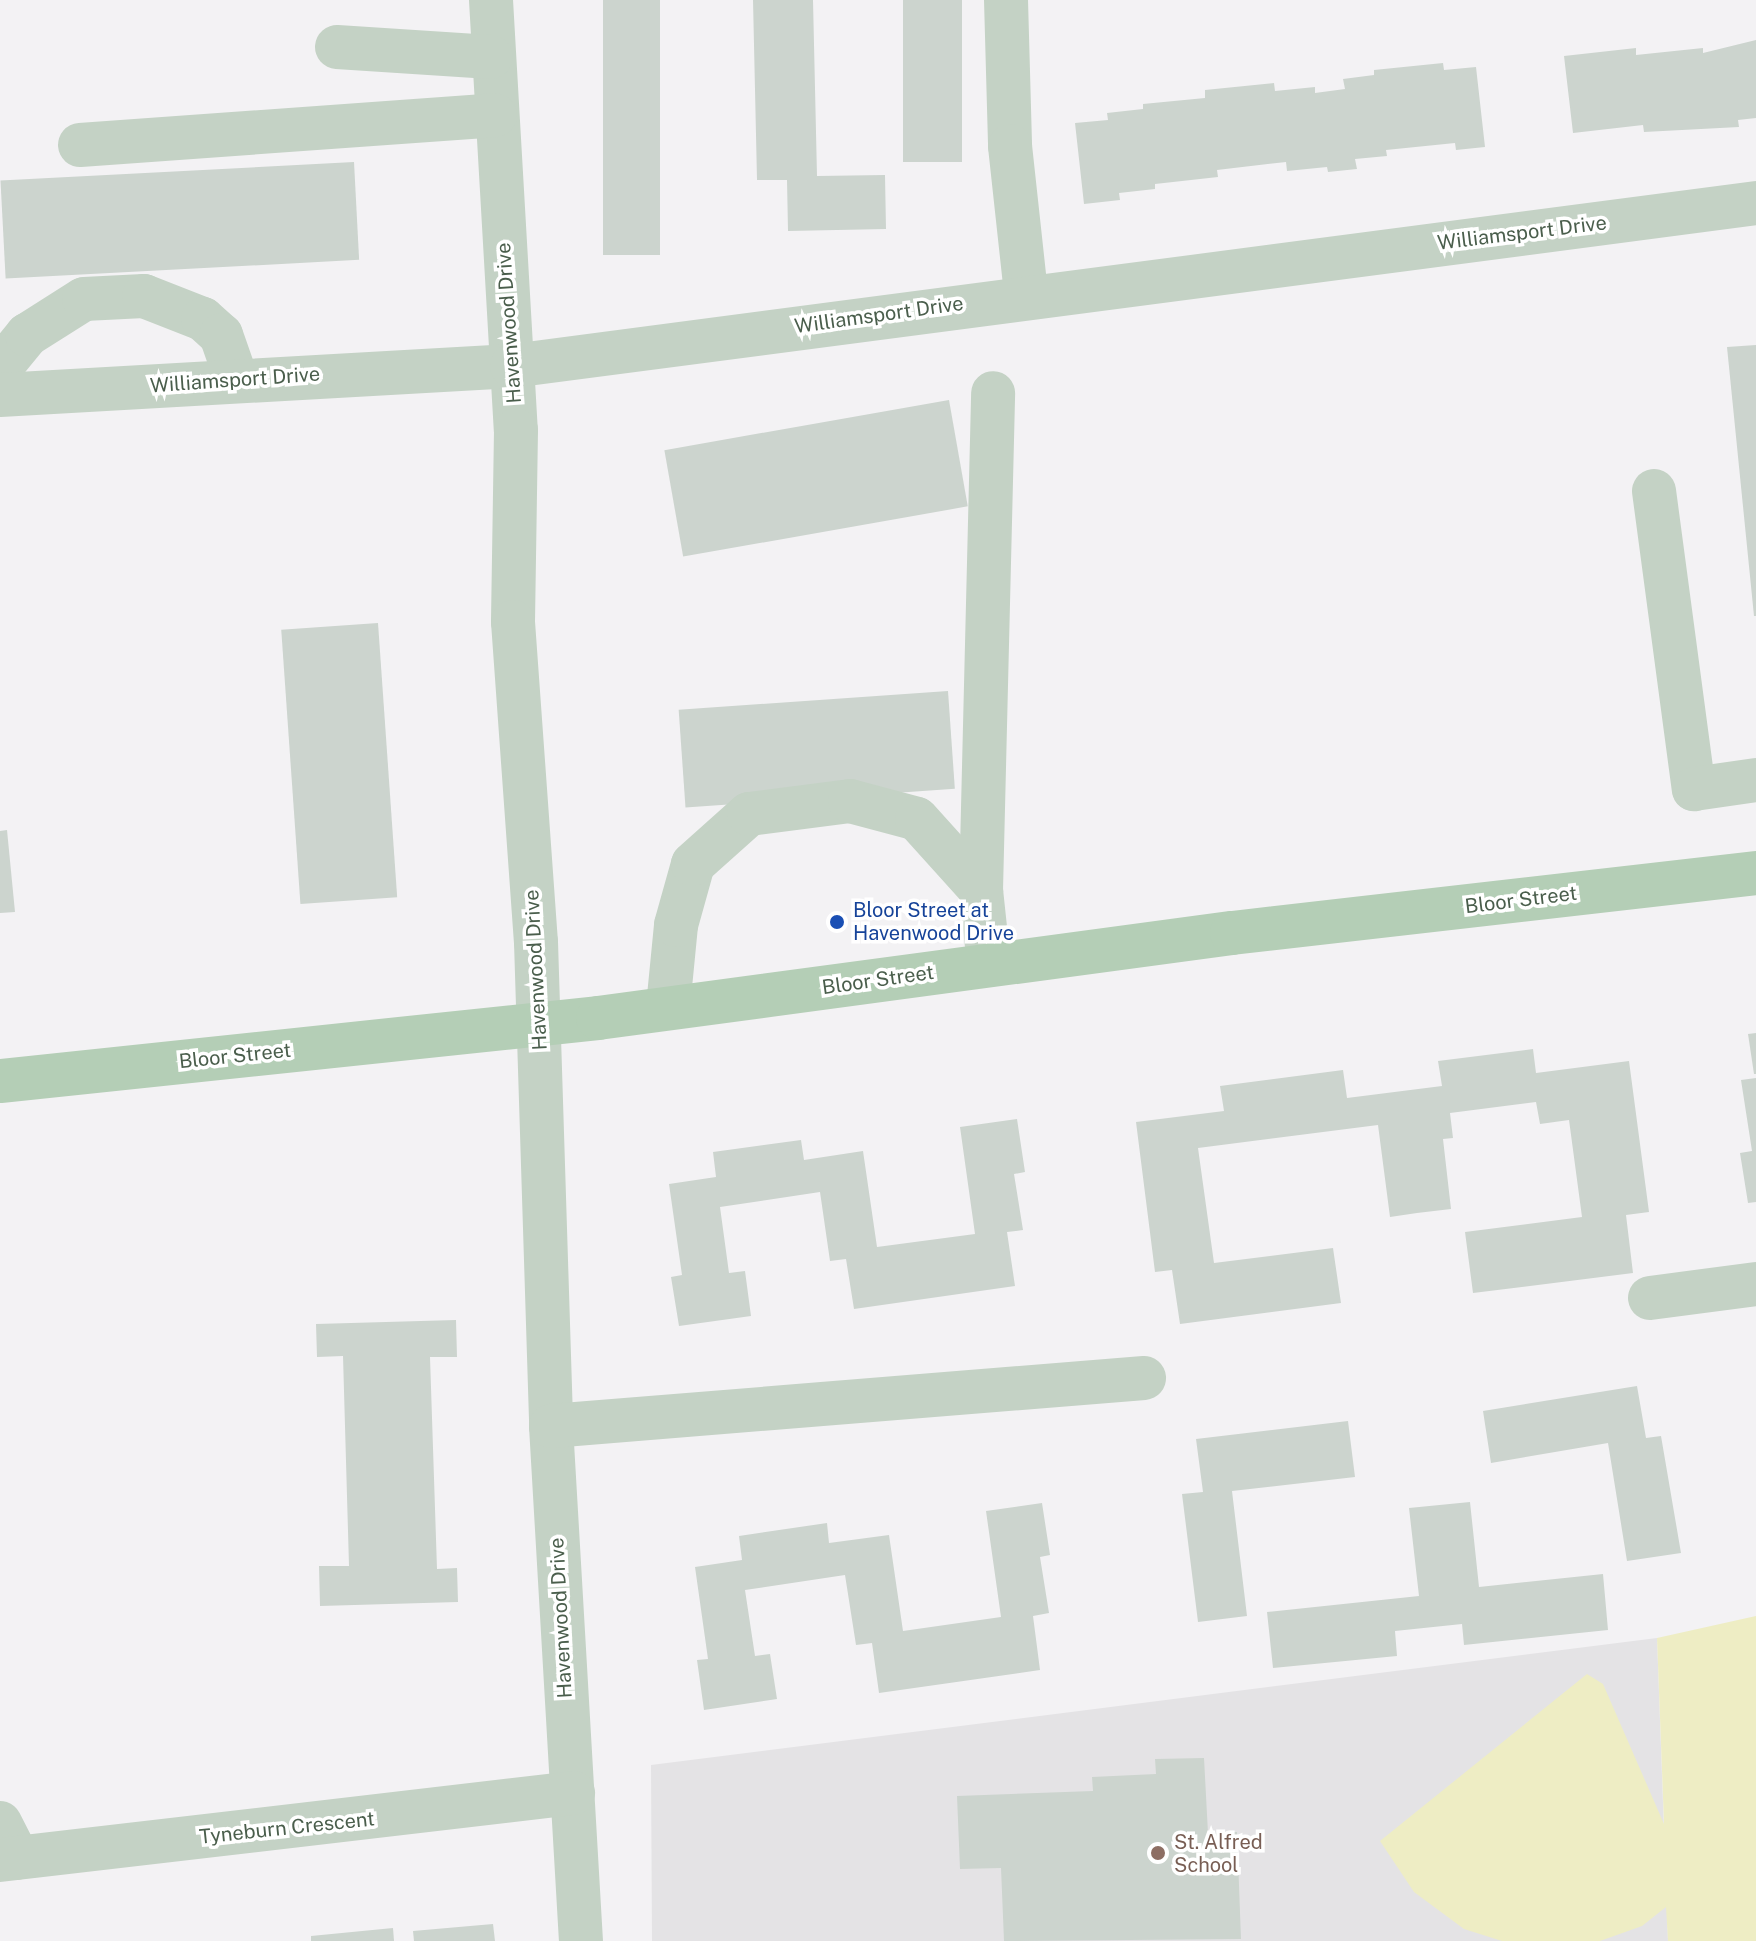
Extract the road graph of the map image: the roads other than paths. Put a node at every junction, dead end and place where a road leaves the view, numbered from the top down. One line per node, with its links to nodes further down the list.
1 (491, 0): 4 (street, Havenwood Drive)
2 (1006, 0): 8 (street)
3 (337, 47): 4 (street)
4 (491, 57): 5 (street, Havenwood Drive)
5 (495, 115): 6 (street); 9 (street, Havenwood Drive)
6 (80, 145)
7 (1756, 203): 8 (street, Williamsport Drive)
8 (1026, 294): 9 (street, Williamsport Drive)
9 (512, 366): 11 (street, Williamsport Drive); 20 (street, Havenwood Drive)
10 (0, 368): 11 (street)
11 (236, 378): 13 (street, Williamsport Drive)
12 (993, 393): 17 (street)
13 (0, 395)
14 (1654, 491): 15 (street)
15 (1756, 780)
16 (1756, 873): 18 (main road, Bloor Street)
17 (981, 890): 18 (street); 19 (street)
18 (989, 965): 19 (main road, Bloor Street)
19 (668, 1007): 20 (main road, Bloor Street)
20 (539, 1024): 21 (main road, Bloor Street); 25 (street, Havenwood Drive)
21 (0, 1081)
22 (1756, 1284): 23 (street)
23 (1650, 1298)
24 (1144, 1378): 25 (street)
25 (551, 1426): 26 (street, Havenwood Drive)
26 (573, 1793): 27 (street, Tyneburn Crescent); 28 (street, Havenwood Drive)
27 (6, 1847)
28 (581, 1941)

